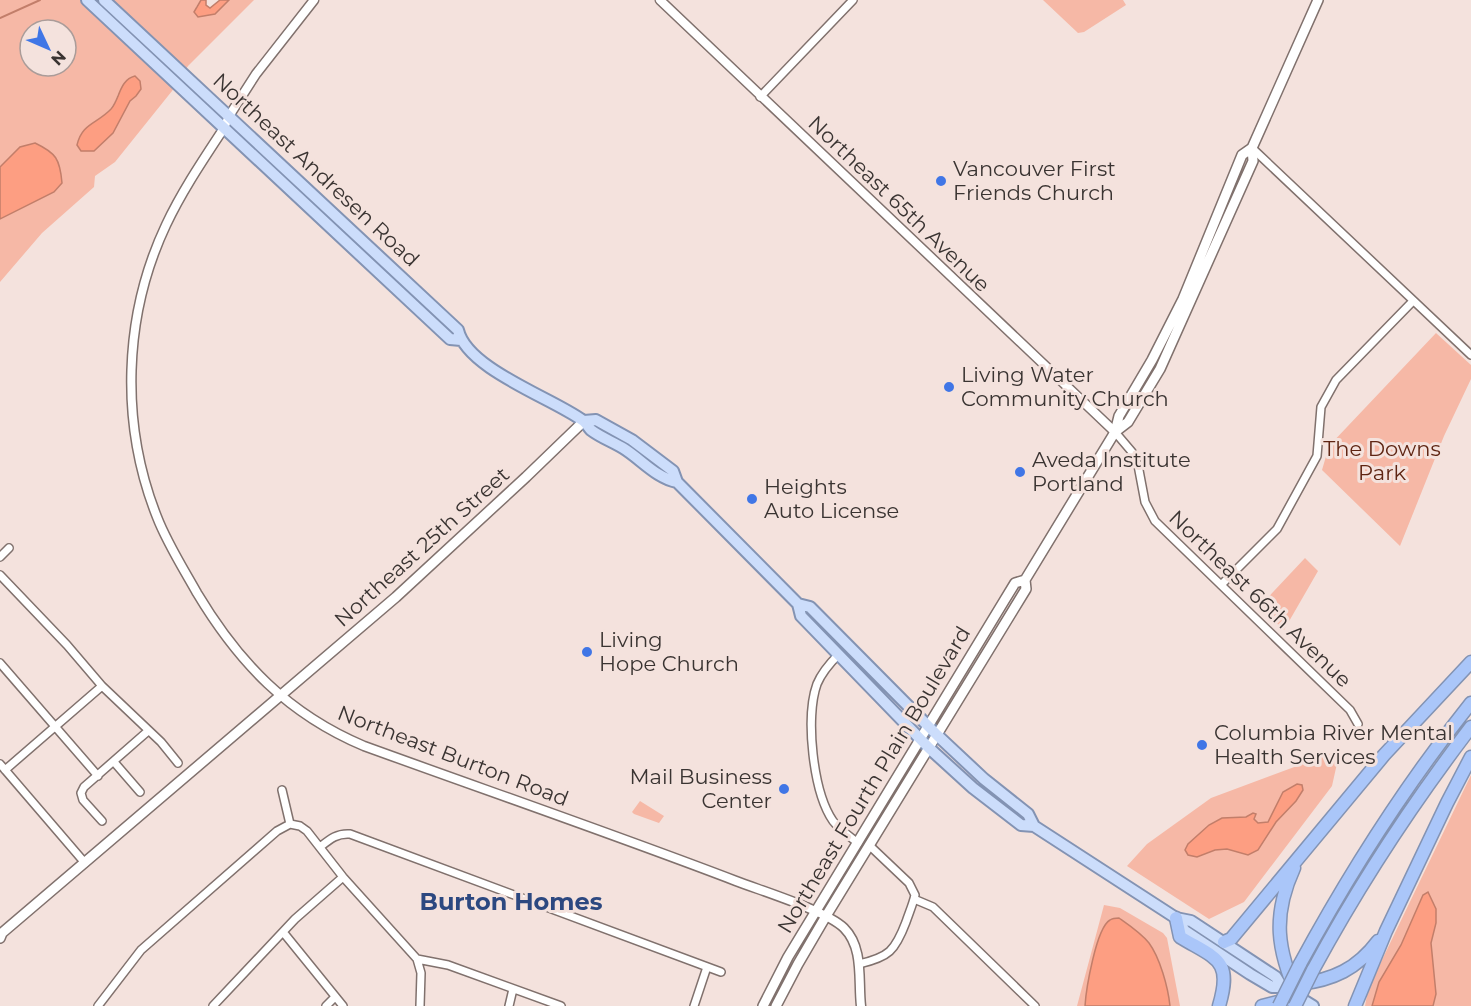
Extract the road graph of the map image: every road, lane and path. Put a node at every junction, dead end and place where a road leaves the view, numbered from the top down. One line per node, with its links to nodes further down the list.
1 (87, 0): 9 (main road, Northeast Andresen Road)
2 (104, 0): 8 (main road, Northeast Andresen Road)
3 (314, 0): 8 (street, Northeast Burton Road)
4 (660, 0): 7 (street, Northeast 65th Avenue)
5 (853, 0): 7 (street)
6 (1318, 0): 10 (main road, Northeast Fourth Plain Boulevard)
7 (760, 97): 15 (street, Northeast 65th Avenue)
8 (229, 116): 9 (street, Northeast Burton Road); 12 (main road, Northeast Andresen Road)
9 (224, 128): 12 (main road, Northeast Andresen Road); 29 (street, Northeast Burton Road)
10 (1252, 148): 11 (street); 15 (main road, Northeast Fourth Plain Boulevard)
11 (1413, 301): 13 (street); 20 (street)
12 (461, 340): 14 (main road, Northeast Andresen Road)
13 (1471, 355)
14 (584, 421): 21 (main road, Northeast Andresen Road); 29 (main road, Northeast 25th Street)
15 (1115, 432): 19 (main road, Northeast Fourth Plain Boulevard); 20 (street, Northeast 66th Avenue)
16 (9, 548): 17 (street)
17 (0, 557)
18 (0, 575): 28 (street)
19 (1025, 580): 32 (main road, Northeast Fourth Plain Boulevard); 36 (main road, Northeast Fourth Plain Boulevard)
20 (1221, 585): 31 (street, Northeast 66th Avenue)
21 (798, 604): 22 (main road); 23 (main road, Northeast Andresen Road)
22 (801, 616): 23 (main road); 24 (main road, Northeast Andresen Road)
23 (841, 638): 27 (main road, Northeast Andresen Road)
24 (839, 654): 27 (main road); 37 (main road, Northeast Andresen Road); 49 (street)
25 (1471, 662): 52 (highway)
26 (0, 663): 33 (street)
27 (870, 666): 32 (main road, Northeast Andresen Road)
28 (102, 686): 33 (street); 35 (street)
29 (280, 696): 53 (main road); 56 (street, Northeast Burton Road)
30 (1471, 703): 69 (highway, bridge)
31 (1358, 724)
32 (929, 725): 36 (main road, Northeast Andresen Road); 37 (main road, Northeast Fourth Plain Boulevard)
33 (55, 727): 42 (street); 43 (street)
34 (1471, 727): 69 (highway, bridge)
35 (148, 731): 40 (street); 41 (street)
36 (938, 735): 38 (main road, Northeast Fourth Plain Boulevard); 48 (main road, Northeast Andresen Road)
37 (921, 738): 38 (main road, Northeast Andresen Road); 49 (main road, Northeast Fourth Plain Boulevard)
38 (929, 748): 48 (main road, Northeast Andresen Road); 51 (main road, Northeast Fourth Plain Boulevard)
39 (1471, 758): 59 (highway)
40 (114, 762): 43 (street); 45 (street)
41 (178, 763)
42 (2, 767): 53 (street)
43 (98, 776): 46 (street)
44 (282, 790): 47 (street)
45 (140, 792)
46 (102, 822)
47 (290, 824): 50 (street); 70 (street)
48 (1034, 826): 58 (main road, Northeast Andresen Road)
49 (858, 843): 56 (main road, Northeast Fourth Plain Boulevard)
50 (320, 846): 54 (street); 65 (street)
51 (870, 846): 55 (street); 57 (main road, Northeast Fourth Plain Boulevard)
52 (1303, 853): 62 (highway); 69 (highway)
53 (85, 863): 61 (main road)
54 (344, 877): 60 (street); 63 (street)
55 (914, 899): 64 (street); 81 (street)
56 (815, 912): 57 (street, Northeast Burton Road); 78 (main road, Northeast Fourth Plain Boulevard)
57 (826, 916): 64 (street, Northeast Burton Road); 79 (main road, Northeast Fourth Plain Boulevard)
58 (1176, 918): 62 (main road, Northeast Andresen Road); 69 (main road, Northeast Andresen Road); 82 (highway)
59 (1386, 931): 69 (highway); 85 (highway)
60 (283, 932): 68 (street); 71 (street)
61 (1, 935)
62 (1224, 942): 69 (main road, Northeast Andresen Road)
63 (417, 959): 67 (street); 74 (street)
64 (859, 964): 80 (street, Northeast Burton Road)
65 (707, 967): 66 (street); 77 (street)
66 (722, 972)
67 (513, 988): 75 (street); 76 (street)
68 (334, 996): 72 (street); 73 (street)
69 (1290, 998): 83 (highway); 84 (main road, Northeast Andresen Road)
70 (98, 1006)
71 (213, 1006)
72 (326, 1006)
73 (343, 1006)
74 (420, 1006)
75 (509, 1006)
76 (561, 1006)
77 (694, 1006)
78 (763, 1006)
79 (776, 1006)
80 (861, 1006)
81 (1035, 1006)
82 (1218, 1006)
83 (1262, 1006)
84 (1313, 1006)
85 (1355, 1006)

